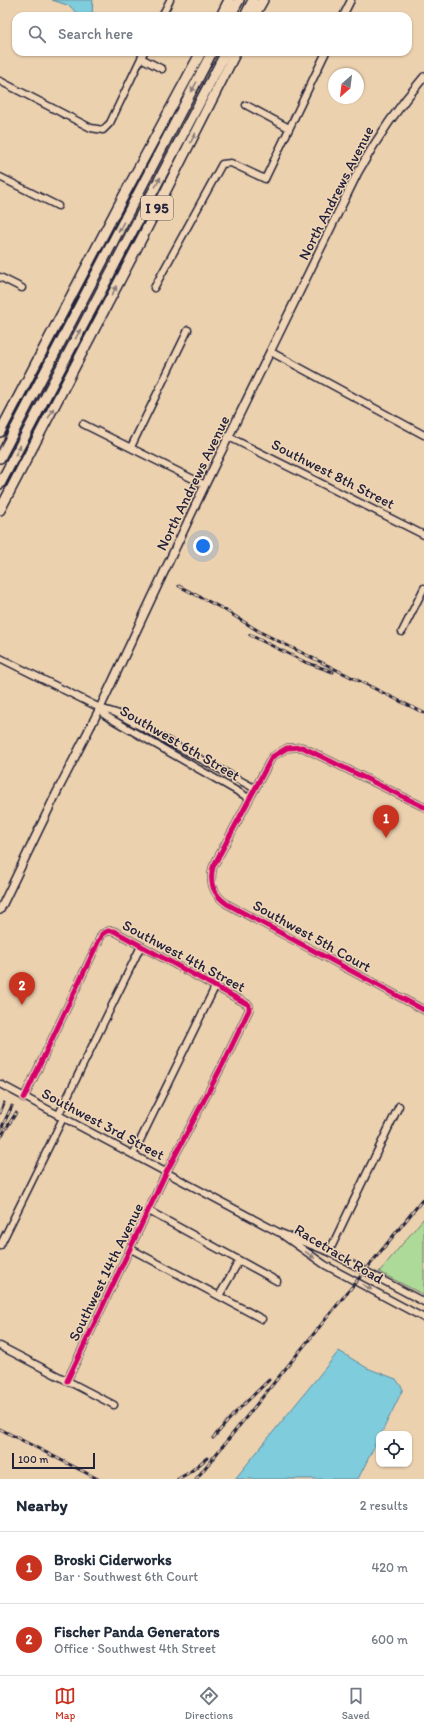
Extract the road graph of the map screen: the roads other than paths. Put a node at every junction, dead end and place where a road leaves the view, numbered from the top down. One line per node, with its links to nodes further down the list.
1 (170, 0): 7 (street)
2 (229, 0): 8 (highway)
3 (239, 0): 9 (highway)
4 (253, 0): 10 (highway)
5 (263, 0): 11 (highway)
6 (351, 0): 12 (street)
7 (164, 12)
8 (222, 12)
9 (232, 12)
10 (247, 12)
11 (256, 12)
12 (345, 12)
13 (199, 56): 31 (highway, I 95)
14 (210, 56): 33 (highway, one-way to 33)
15 (224, 56): 39 (highway, one-way to 15)
16 (234, 56): 41 (highway, I 95, one-way to 16)
17 (324, 56): 23 (street)
18 (141, 58): 19 (street); 21 (street)
19 (162, 69)
20 (424, 77): 30 (main road, North Andrews Avenue)
21 (0, 82)
22 (246, 105): 23 (street)
23 (289, 128): 28 (street)
24 (0, 177): 25 (street)
25 (58, 206)
26 (0, 277): 27 (street)
27 (22, 288)
28 (154, 288)
29 (188, 330): 37 (street)
30 (271, 352): 35 (street); 36 (main road, North Andrews Avenue)
31 (41, 353): 33 (highway); 34 (highway, I 95)
32 (83, 424): 37 (street)
33 (17, 425): 38 (highway)
34 (0, 432)
35 (424, 435)
36 (229, 437): 40 (main road, North Andrews Avenue); 42 (street, Southwest 8th Street)
37 (131, 447): 40 (street)
38 (0, 458)
39 (0, 484)
40 (205, 485): 46 (main road, North Andrews Avenue)
41 (0, 510)
42 (424, 535)
43 (424, 588): 44 (street)
44 (402, 632)
45 (0, 658): 46 (street, Southwest 6th Street)
46 (100, 708): 47 (street, Southwest 6th Street); 48 (street, Southwest 6th Street); 50 (main road, North Andrews Avenue)
47 (254, 788): 48 (street); 49 (street)
48 (249, 798): 53 (street, Southwest 5th Court)
49 (424, 807)
50 (0, 910)
51 (141, 946): 52 (street, Southwest 4th Street); 55 (street, Southwest 4th Street); 57 (street)
52 (216, 985): 58 (street); 59 (street, Southwest 4th Street)
53 (424, 1010)
54 (0, 1084): 55 (street, Southwest 3rd Street)
55 (24, 1098): 57 (street, Southwest 3rd Street)
56 (399, 1106): 64 (street)
57 (60, 1117): 58 (street, Southwest 3rd Street); 62 (street)
58 (133, 1155): 59 (street, Southwest 3rd Street)
59 (166, 1173): 60 (street, Southwest 14th Avenue); 61 (street, Southwest 3rd Street)
60 (149, 1211): 63 (street, Southwest 14th Avenue); 65 (street)
61 (278, 1232): 64 (street, Racetrack Road); 69 (street, Racetrack Road, one-way to 69)
62 (0, 1246)
63 (131, 1249): 67 (street); 72 (street, Southwest 14th Avenue)
64 (329, 1252): 68 (street, Racetrack Road)
65 (239, 1261): 66 (street); 67 (street)
66 (277, 1281)
67 (219, 1296): 70 (street)
68 (424, 1302)
69 (424, 1318)
70 (262, 1319)
71 (0, 1346): 72 (street)
72 (67, 1381): 73 (street)
73 (114, 1405)

